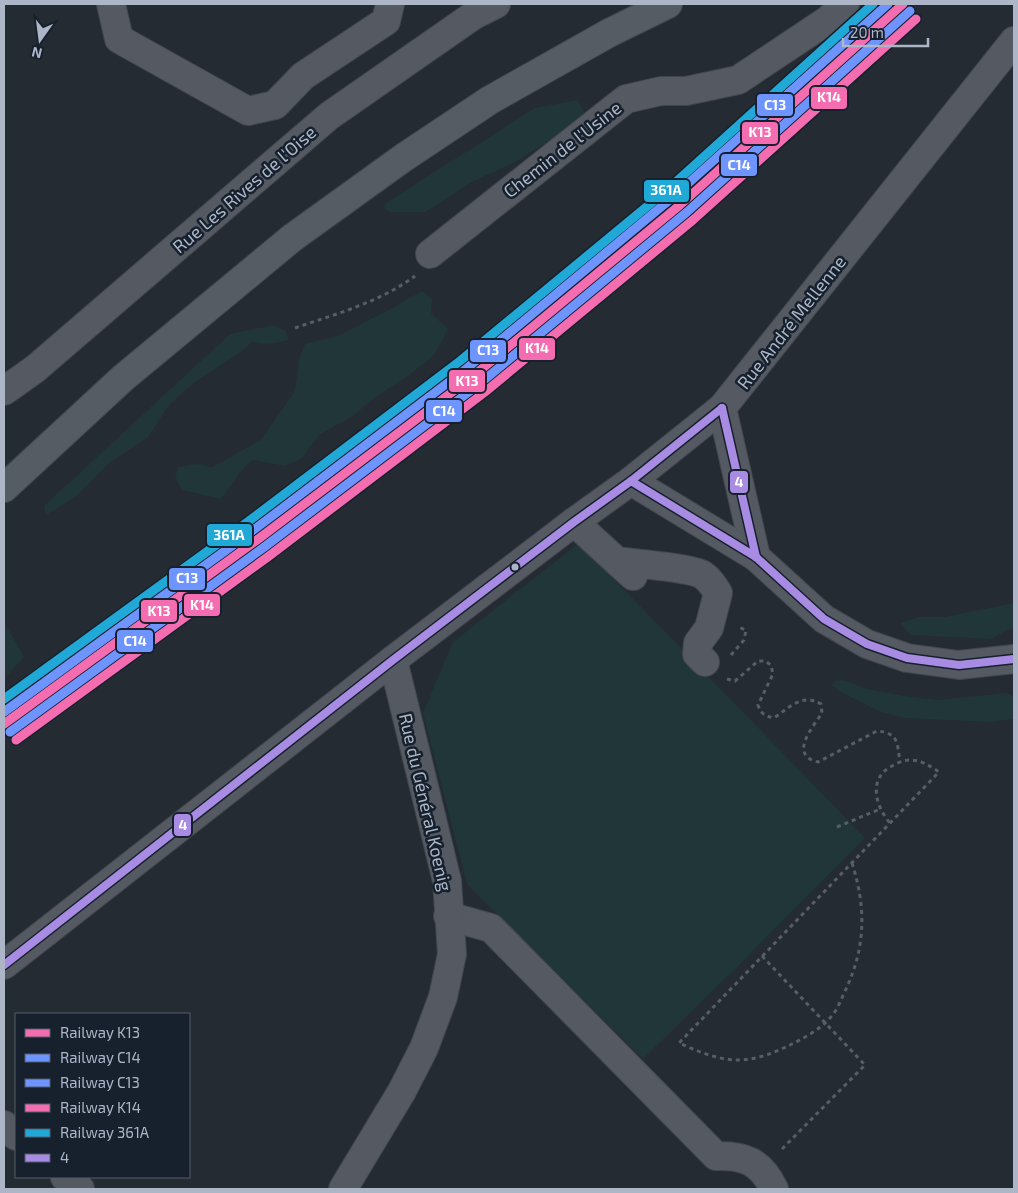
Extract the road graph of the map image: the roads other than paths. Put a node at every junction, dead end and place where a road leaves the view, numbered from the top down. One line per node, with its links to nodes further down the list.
1 (111, 4): 2 (street)
2 (390, 4)
3 (496, 4): 8 (street, Rue Les Rives de l'Oise)
4 (668, 4): 11 (main road)
5 (845, 4): 7 (street, Chemin de l'Usine)
6 (1014, 41): 9 (street, Rue André Mellenne)
7 (430, 254)
8 (4, 391)
9 (722, 408): 10 (street, Rue André Mellenne); 13 (street)
10 (631, 481): 12 (street, Rue André Mellenne); 13 (street)
11 (4, 488)
12 (574, 522): 15 (street, Rue André Mellenne); 16 (street)
13 (756, 557): 14 (street)
14 (1014, 659)
15 (393, 660): 17 (street, Rue du Général Koenig); 18 (street, Rue André Mellenne)
16 (719, 664)
17 (448, 916): 22 (street); 24 (street, Rue du Général Koenig)
18 (4, 965)
19 (4, 1125): 20 (street)
20 (15, 1135)
21 (66, 1178): 23 (street)
22 (768, 1180)
23 (80, 1189)
24 (343, 1189)

